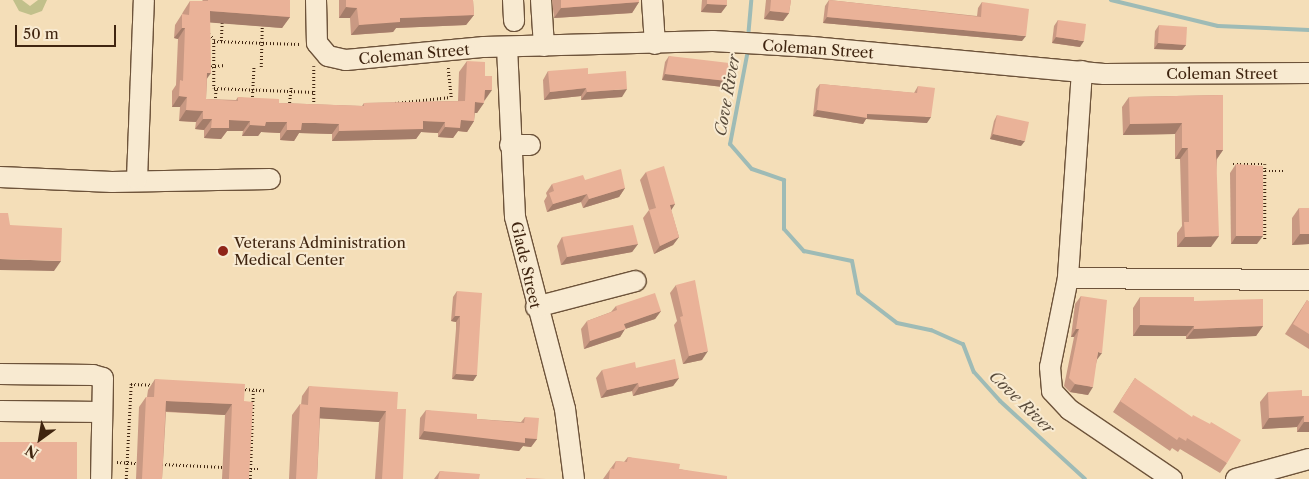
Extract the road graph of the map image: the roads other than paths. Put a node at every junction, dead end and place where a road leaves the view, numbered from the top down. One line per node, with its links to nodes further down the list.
1 (144, 0): 13 (street)
2 (316, 0): 9 (street, Coleman Street)
3 (513, 0): 6 (street)
4 (541, 0): 8 (street)
5 (652, 0): 7 (street)
6 (514, 21)
7 (655, 44): 8 (street, Coleman Street); 10 (street, Coleman Street)
8 (544, 46): 9 (street, Coleman Street)
9 (507, 48): 18 (street, Glade Street)
10 (1082, 71): 11 (street, Coleman Street); 15 (street)
11 (1309, 73)
12 (0, 178): 13 (street)
13 (137, 179): 14 (street)
14 (270, 179)
15 (1068, 278): 16 (street); 25 (street)
16 (1309, 280)
17 (636, 281): 18 (street)
18 (536, 307): 24 (street, Glade Street)
19 (0, 374): 21 (street)
20 (0, 410): 21 (street)
21 (102, 412): 23 (street)
22 (1309, 459): 26 (street)
23 (101, 479)
24 (574, 479)
25 (1172, 479)
26 (1236, 479)

